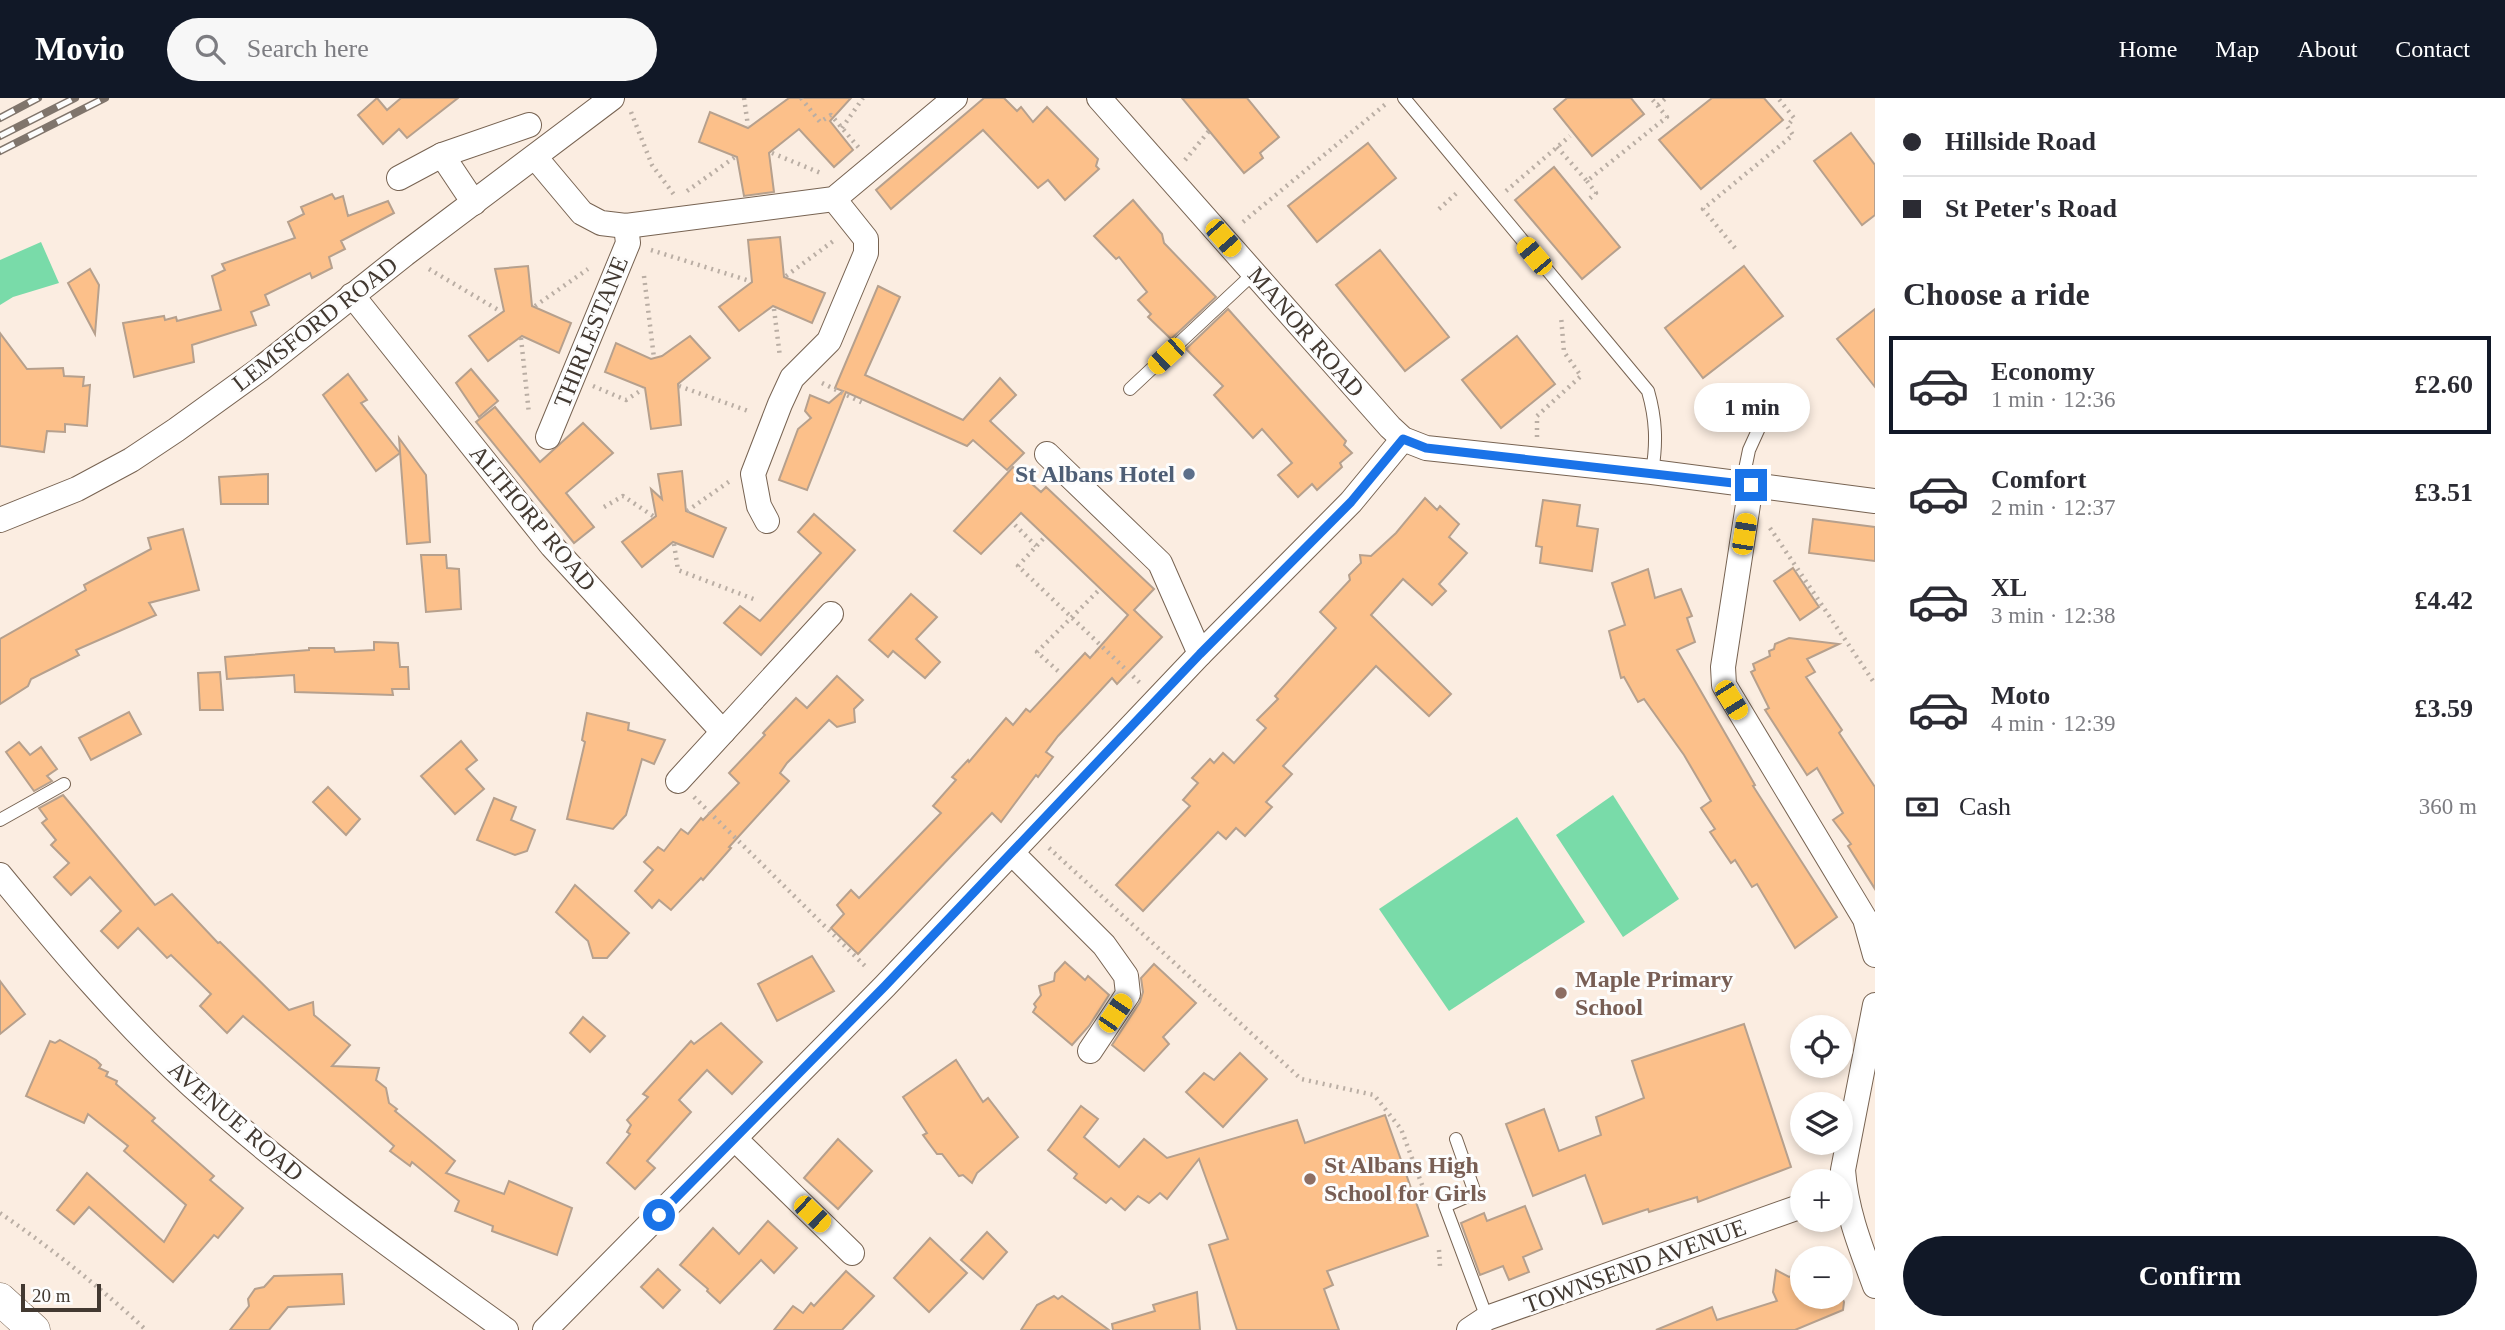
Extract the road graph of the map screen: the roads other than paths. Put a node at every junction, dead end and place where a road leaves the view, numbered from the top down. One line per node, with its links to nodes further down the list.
1 (955, 98): 9 (street)
2 (1099, 98): 12 (street, MANOR ROAD)
3 (1404, 98): 19 (lane)
4 (621, 104): 7 (street, LEMSFORD ROAD)
5 (529, 125): 6 (street)
6 (442, 155): 8 (street); 10 (street)
7 (535, 157): 10 (street, LEMSFORD ROAD); 11 (street, THIRLESTANE)
8 (399, 178)
9 (842, 192): 11 (street, THIRLESTANE); 23 (street)
10 (474, 203): 13 (street, LEMSFORD ROAD)
11 (631, 238): 16 (street, THIRLESTANE)
12 (1254, 273): 14 (lane); 17 (street, MANOR ROAD)
13 (352, 295): 22 (street, LEMSFORD ROAD); 26 (street, ALTHORP ROAD)
14 (1130, 389)
15 (1793, 395): 20 (lane)
16 (548, 437)
17 (1403, 439): 19 (street); 25 (street)
18 (1047, 454): 25 (street)
19 (1652, 472): 20 (street)
20 (1747, 492): 21 (street); 32 (street)
21 (1875, 501)
22 (0, 520)
23 (767, 521)
24 (831, 614): 26 (street)
25 (1200, 654): 30 (street)
26 (723, 732): 27 (street)
27 (678, 781)
28 (64, 783): 29 (lane)
29 (0, 820)
30 (1012, 853): 34 (street); 35 (street)
31 (0, 875): 45 (street, AVENUE ROAD)
32 (1875, 954)
33 (1875, 1005): 37 (street)
34 (1090, 1051)
35 (735, 1139): 40 (street); 46 (street)
36 (1455, 1139): 43 (lane)
37 (1843, 1169)
38 (1790, 1210): 43 (street, TOWNSEND AVENUE)
39 (1853, 1228): 41 (street)
40 (852, 1253)
41 (1875, 1286)
42 (0, 1298): 44 (street)
43 (1478, 1324)
44 (34, 1330)
45 (506, 1330)
46 (545, 1330)

